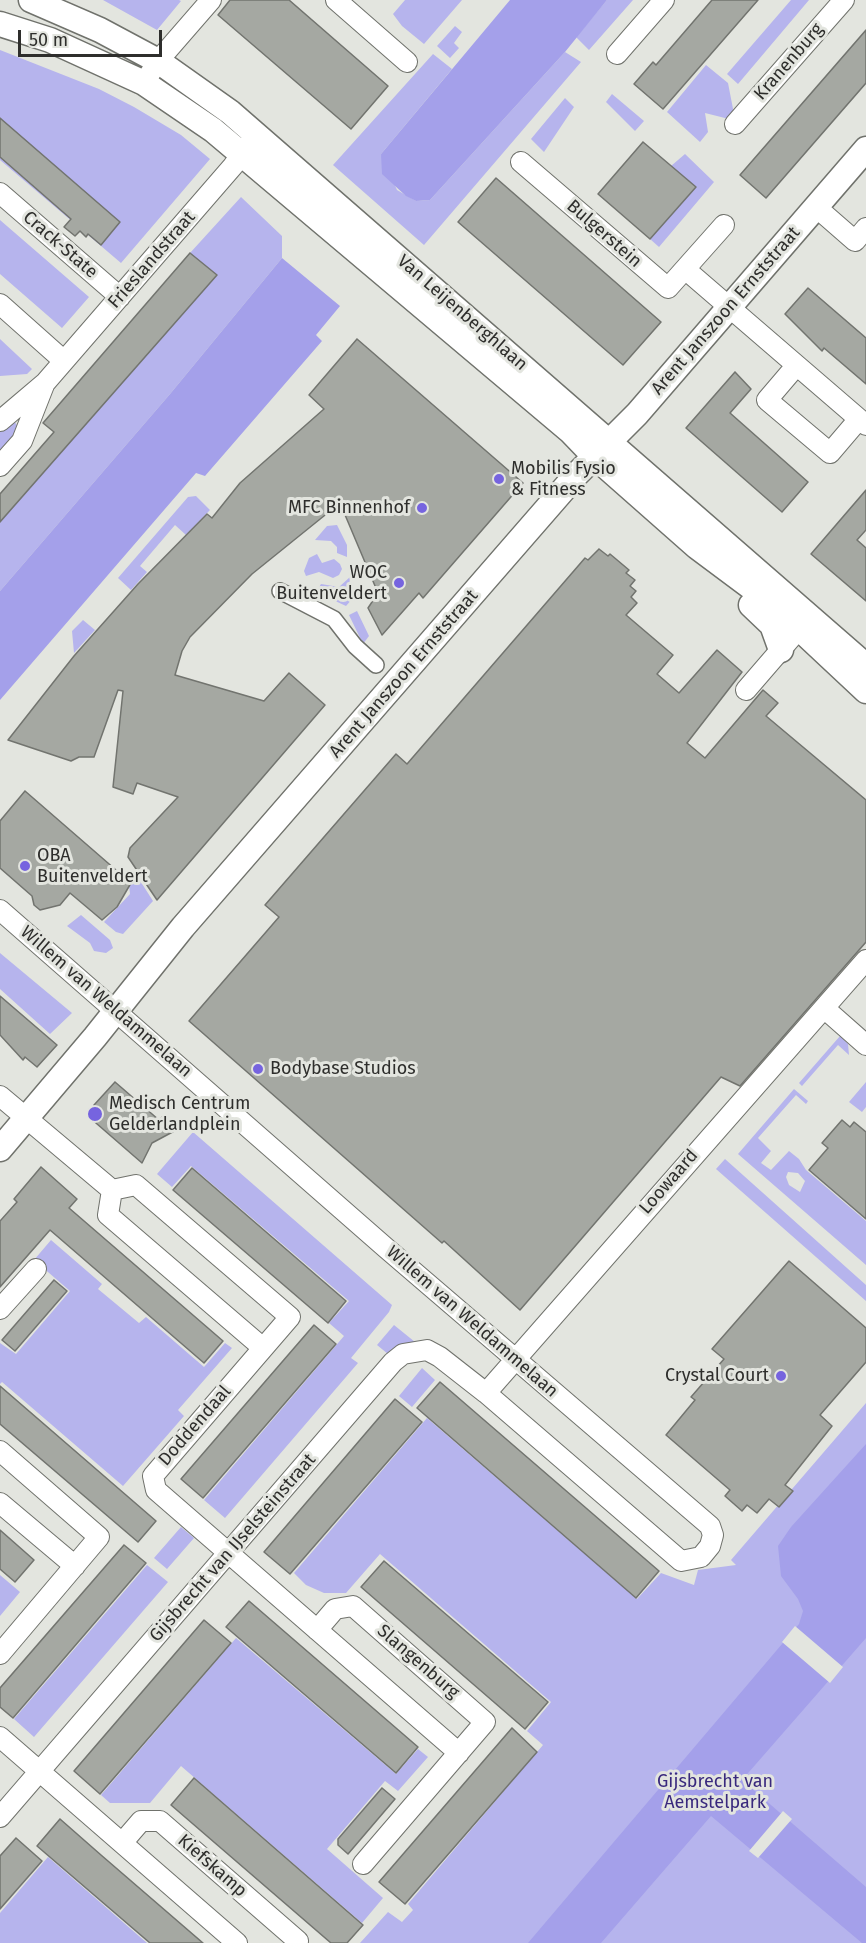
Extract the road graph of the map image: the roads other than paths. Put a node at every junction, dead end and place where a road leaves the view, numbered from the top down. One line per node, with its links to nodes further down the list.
1 (32, 0): 8 (street, Van Leijenberghlaan)
2 (211, 0): 8 (street)
3 (336, 0): 9 (street)
4 (664, 0): 7 (street)
5 (844, 0): 11 (street, Kranenburg)
6 (0, 24): 10 (street, Van Leijenberghlaan)
7 (617, 54)
8 (158, 61): 10 (street); 12 (street, Van Leijenberghlaan)
9 (407, 62)
10 (144, 83): 14 (street, Van Leijenberghlaan)
11 (735, 124)
12 (257, 135): 14 (street, Frieslandstraat); 29 (street, Van Leijenberghlaan)
13 (866, 149): 17 (street, Arent Janszoon Ernststraat)
14 (242, 153): 21 (street, Frieslandstraat); 29 (street, Van Leijenberghlaan)
15 (521, 162): 20 (street, Bulgerstein)
16 (0, 193): 21 (street, Crack-State)
17 (816, 207): 19 (street); 23 (street, Arent Janszoon Ernststraat)
18 (724, 225): 20 (street, Bulgerstein)
19 (866, 228)
20 (685, 269): 23 (street)
21 (120, 297): 24 (street, Frieslandstraat)
22 (0, 304): 24 (street)
23 (729, 307): 25 (street); 29 (street, Arent Janszoon Ernststraat)
24 (64, 361): 26 (street, Frieslandstraat)
25 (796, 366): 28 (street); 28 (street)
26 (45, 383): 27 (street, Frieslandstraat); 30 (street, Frieslandstraat)
27 (0, 421)
28 (862, 422)
29 (602, 448): 31 (street, Van Leijenberghlaan); 33 (street, Van Leijenberghlaan); 42 (street, Arent Janszoon Ernststraat)
30 (0, 466)
31 (697, 547): 33 (street, Van Leijenberghlaan); 34 (street, Van Leijenberghlaan)
32 (280, 591): 35 (street, Arent Janszoon Ernststraat)
33 (805, 622): 34 (street); 36 (street, Van Leijenberghlaan); 38 (street, Van Leijenberghlaan)
34 (780, 650): 37 (street)
35 (376, 665)
36 (866, 666)
37 (746, 690)
38 (866, 691)
39 (0, 910): 42 (street, Willem van Weldammelaan)
40 (866, 960): 41 (street, Loowaard)
41 (824, 1008): 43 (street); 51 (street, Loowaard)
42 (116, 1010): 45 (street, Arent Janszoon Ernststraat); 51 (street, Willem van Weldammelaan)
43 (866, 1045)
44 (0, 1096): 45 (street)
45 (26, 1118): 46 (street, Arent Janszoon Ernststraat); 47 (street)
46 (0, 1149)
47 (112, 1190): 50 (street); 50 (street, Doddendaal)
48 (36, 1269): 49 (street)
49 (0, 1309)
50 (263, 1348): 55 (street, Doddendaal)
51 (516, 1359): 52 (street, Loowaard); 52 (street, Willem van Weldammelaan)
52 (486, 1393): 55 (street, Gijsbrecht van IJselsteinstraat)
53 (0, 1451): 56 (street)
54 (0, 1503): 56 (street)
55 (229, 1552): 57 (street); 61 (street, Gijsbrecht van IJselsteinstraat)
56 (75, 1566): 58 (street)
57 (317, 1630): 60 (street); 60 (street, Slangenburg)
58 (0, 1654)
59 (0, 1737): 61 (street)
60 (459, 1753): 64 (street, Slangenburg)
61 (40, 1771): 62 (street, Gijsbrecht van IJselsteinstraat); 63 (street)
62 (0, 1817)
63 (122, 1843): 65 (street); 66 (street, Kiefskamp)
64 (363, 1864)
65 (237, 1943)
66 (296, 1943)

